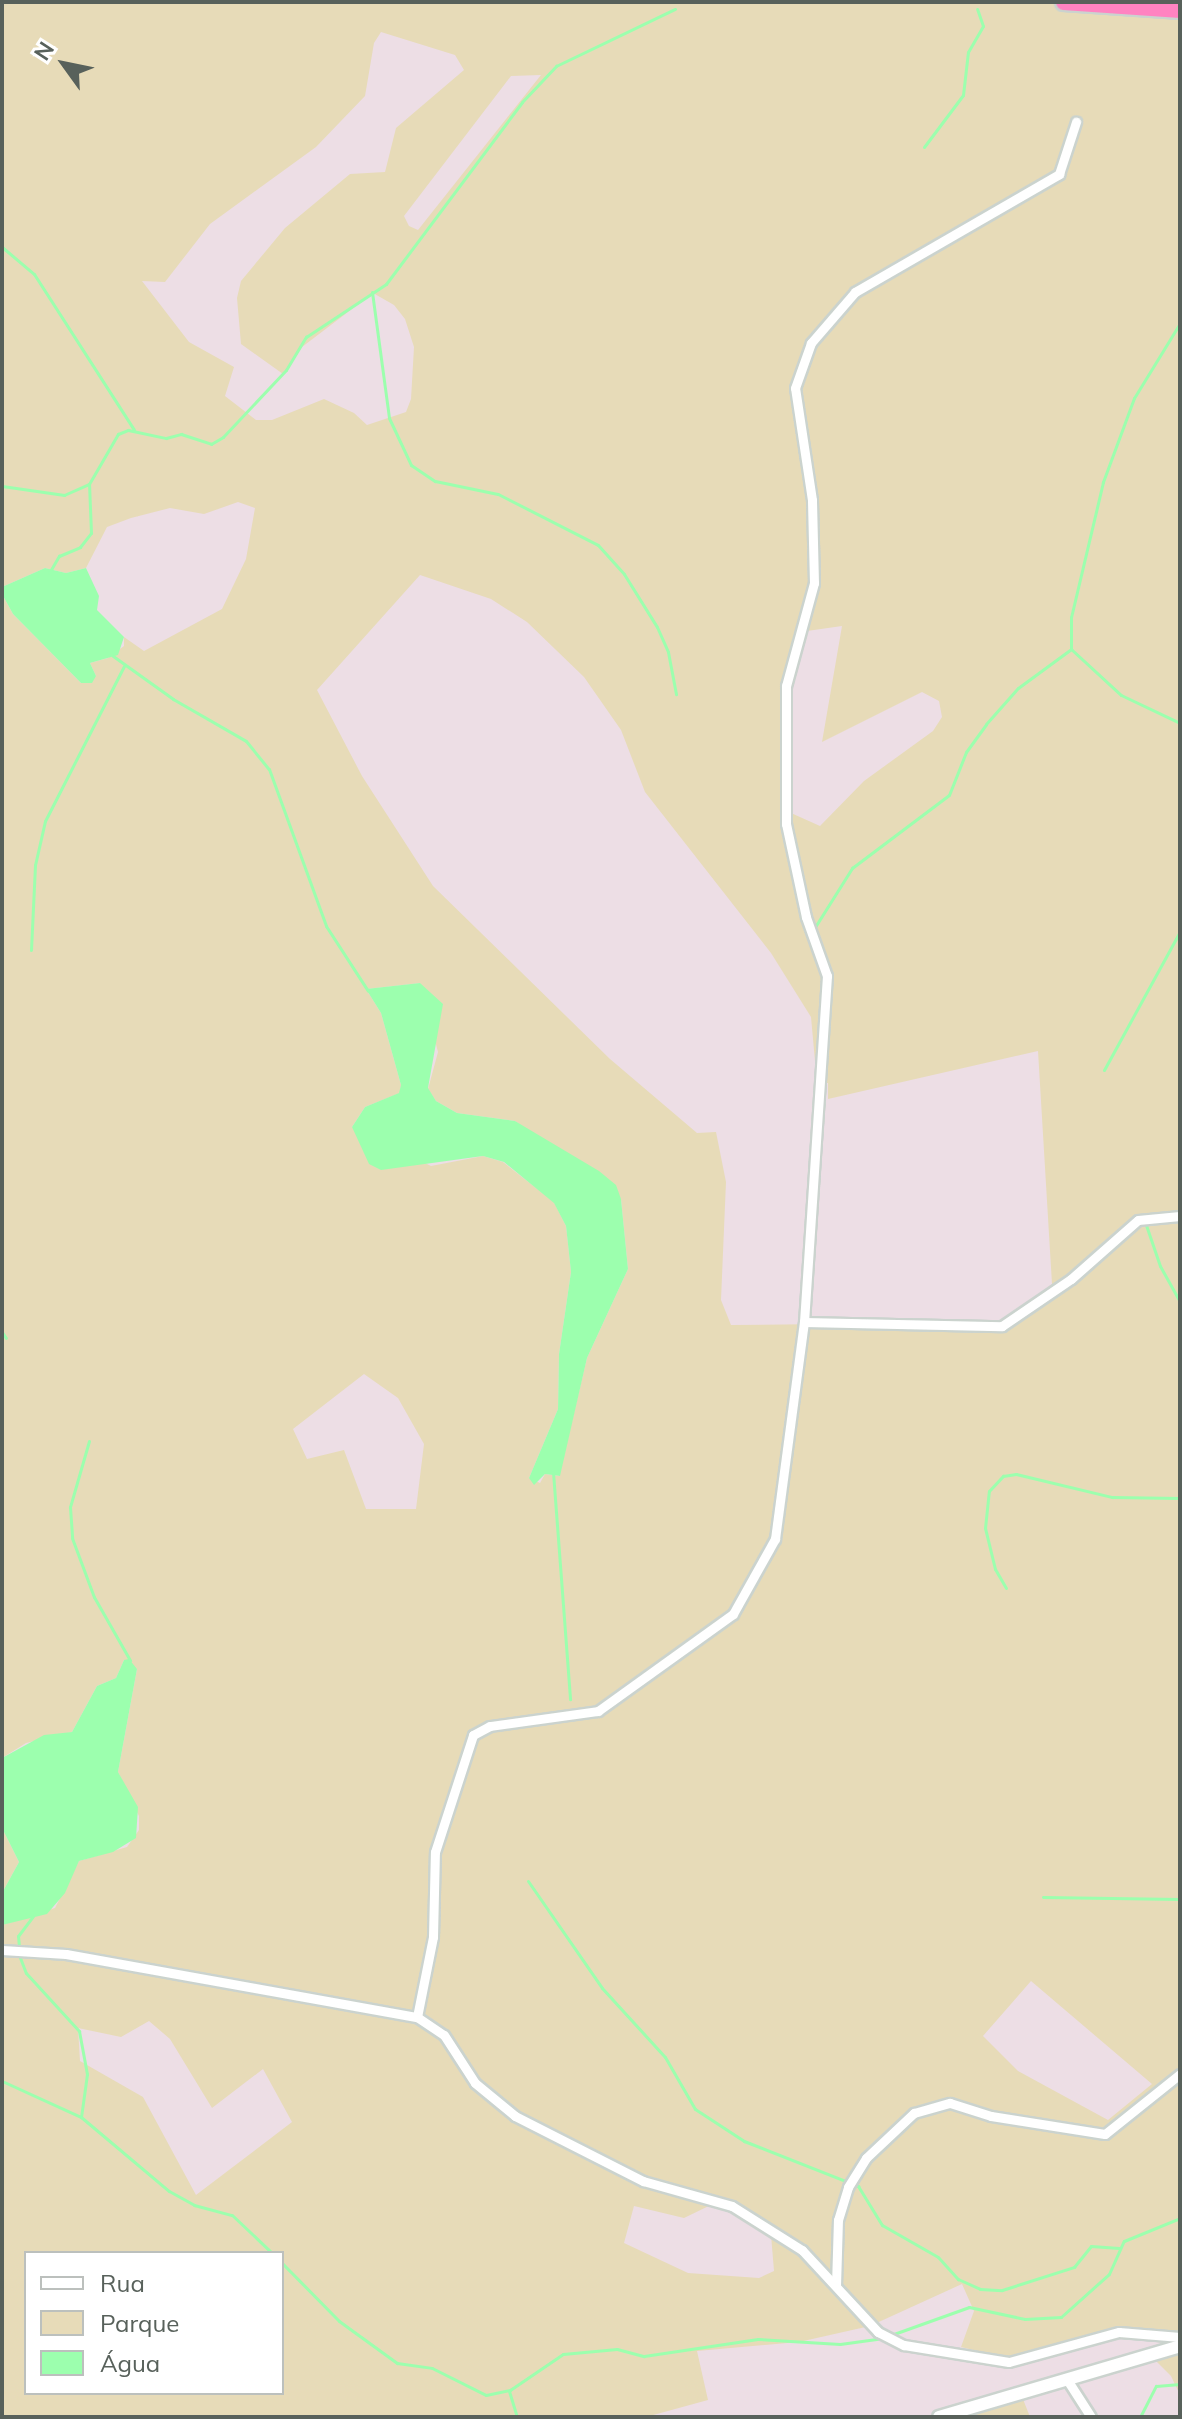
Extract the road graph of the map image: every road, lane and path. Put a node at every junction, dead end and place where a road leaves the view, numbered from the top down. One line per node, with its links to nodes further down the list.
1 (1064, 2): 2 (highway)
2 (1180, 10)
3 (1076, 122): 5 (street)
4 (1180, 1216): 5 (street)
5 (804, 1322): 7 (street)
6 (2, 1950): 7 (street)
7 (417, 2017): 9 (street)
8 (1180, 2074): 9 (street)
9 (836, 2286): 10 (street)
10 (1180, 2337)
11 (1180, 2346): 12 (street)
12 (1066, 2378): 13 (street); 14 (street)
13 (939, 2417)
14 (1091, 2417)

